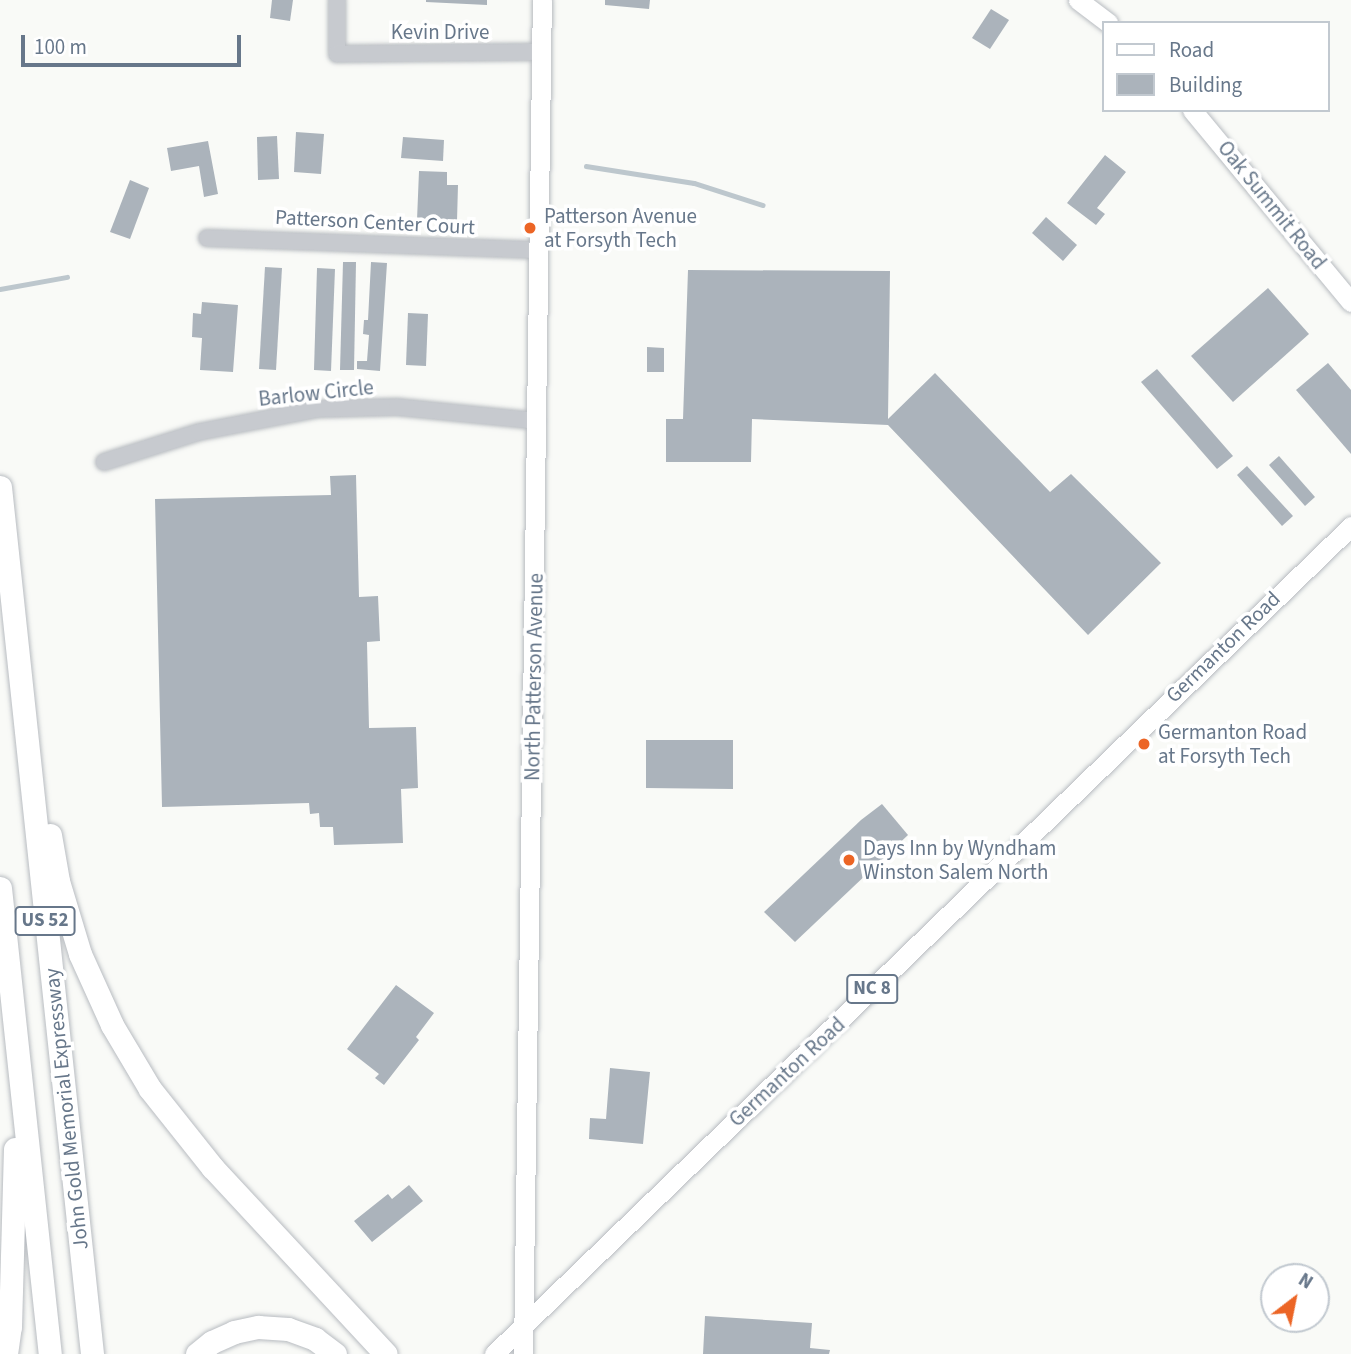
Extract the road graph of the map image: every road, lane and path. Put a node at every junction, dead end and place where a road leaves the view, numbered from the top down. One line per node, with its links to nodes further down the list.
1 (337, 0): 5 (street, Kevin Drive)
2 (542, 0): 5 (main road, North Patterson Avenue)
3 (1078, 0): 4 (main road)
4 (1105, 21)
5 (542, 52): 8 (main road, North Patterson Avenue)
6 (1194, 112): 9 (main road, Oak Summit Road)
7 (207, 237): 8 (street, Patterson Center Court)
8 (540, 250): 10 (main road, North Patterson Avenue)
9 (1351, 302)
10 (538, 421): 11 (street, Barlow Circle); 17 (main road, North Patterson Avenue)
11 (104, 462)
12 (0, 487): 14 (highway, John Gold Memorial Expressway / US 52)
13 (1351, 526): 17 (main road, Germanton Road / NC 8)
14 (19, 681): 20 (highway, John Gold Memorial Expressway / US 52); 23 (highway)
15 (0, 888): 16 (highway, John Gold Memorial Expressway / US 52)
16 (13, 1013): 18 (highway); 19 (highway, John Gold Memorial Expressway / US 52)
17 (523, 1325): 24 (main road, Germanton Road / NC 8); 25 (main road, North Patterson Avenue)
18 (6, 1354)
19 (50, 1354)
20 (92, 1354)
21 (197, 1354): 22 (highway)
22 (335, 1354)
23 (386, 1354)
24 (494, 1354)
25 (523, 1354)

